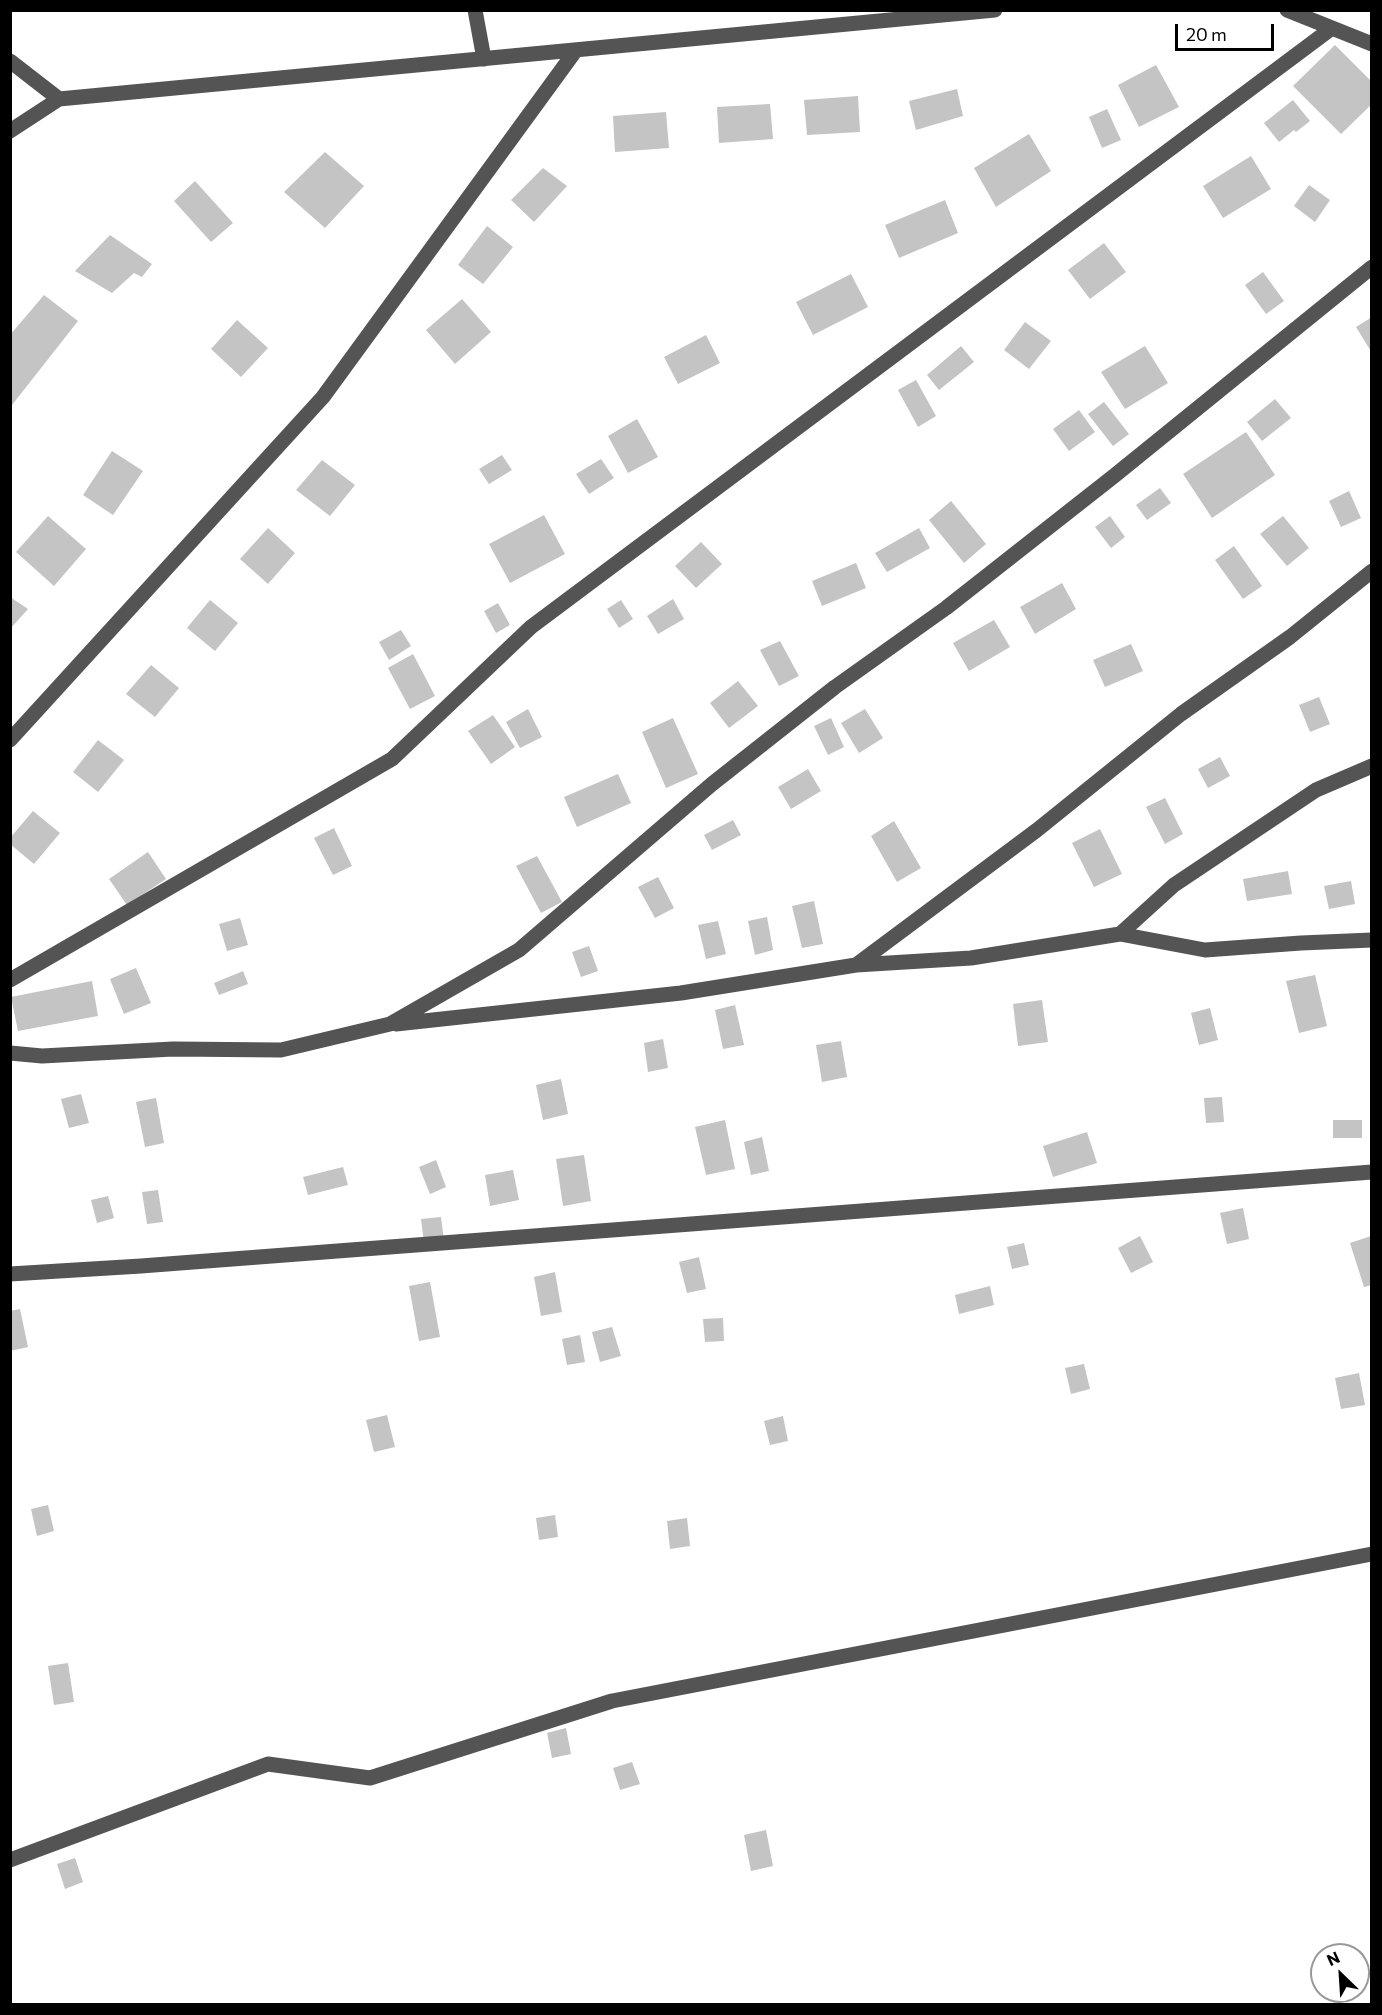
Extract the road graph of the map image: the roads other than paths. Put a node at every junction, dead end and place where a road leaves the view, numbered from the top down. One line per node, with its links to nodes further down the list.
1 (475, 10): 7 (street)
2 (995, 10): 6 (street)
3 (1287, 10): 4 (street)
4 (1332, 28): 5 (street); 18 (street)
5 (1371, 44)
6 (576, 50): 7 (street); 13 (street)
7 (484, 59): 9 (street)
8 (10, 61): 9 (street)
9 (59, 99): 10 (street)
10 (10, 130)
11 (1371, 267): 19 (street)
12 (1371, 571): 17 (street)
13 (10, 740)
14 (1371, 766): 15 (street)
15 (1120, 933): 16 (street); 17 (street)
16 (1371, 940)
17 (856, 965): 19 (street)
18 (10, 980)
19 (390, 1024): 20 (street)
20 (10, 1053)
21 (1371, 1173): 22 (street)
22 (10, 1274)
23 (1371, 1554): 24 (street)
24 (10, 1860)

